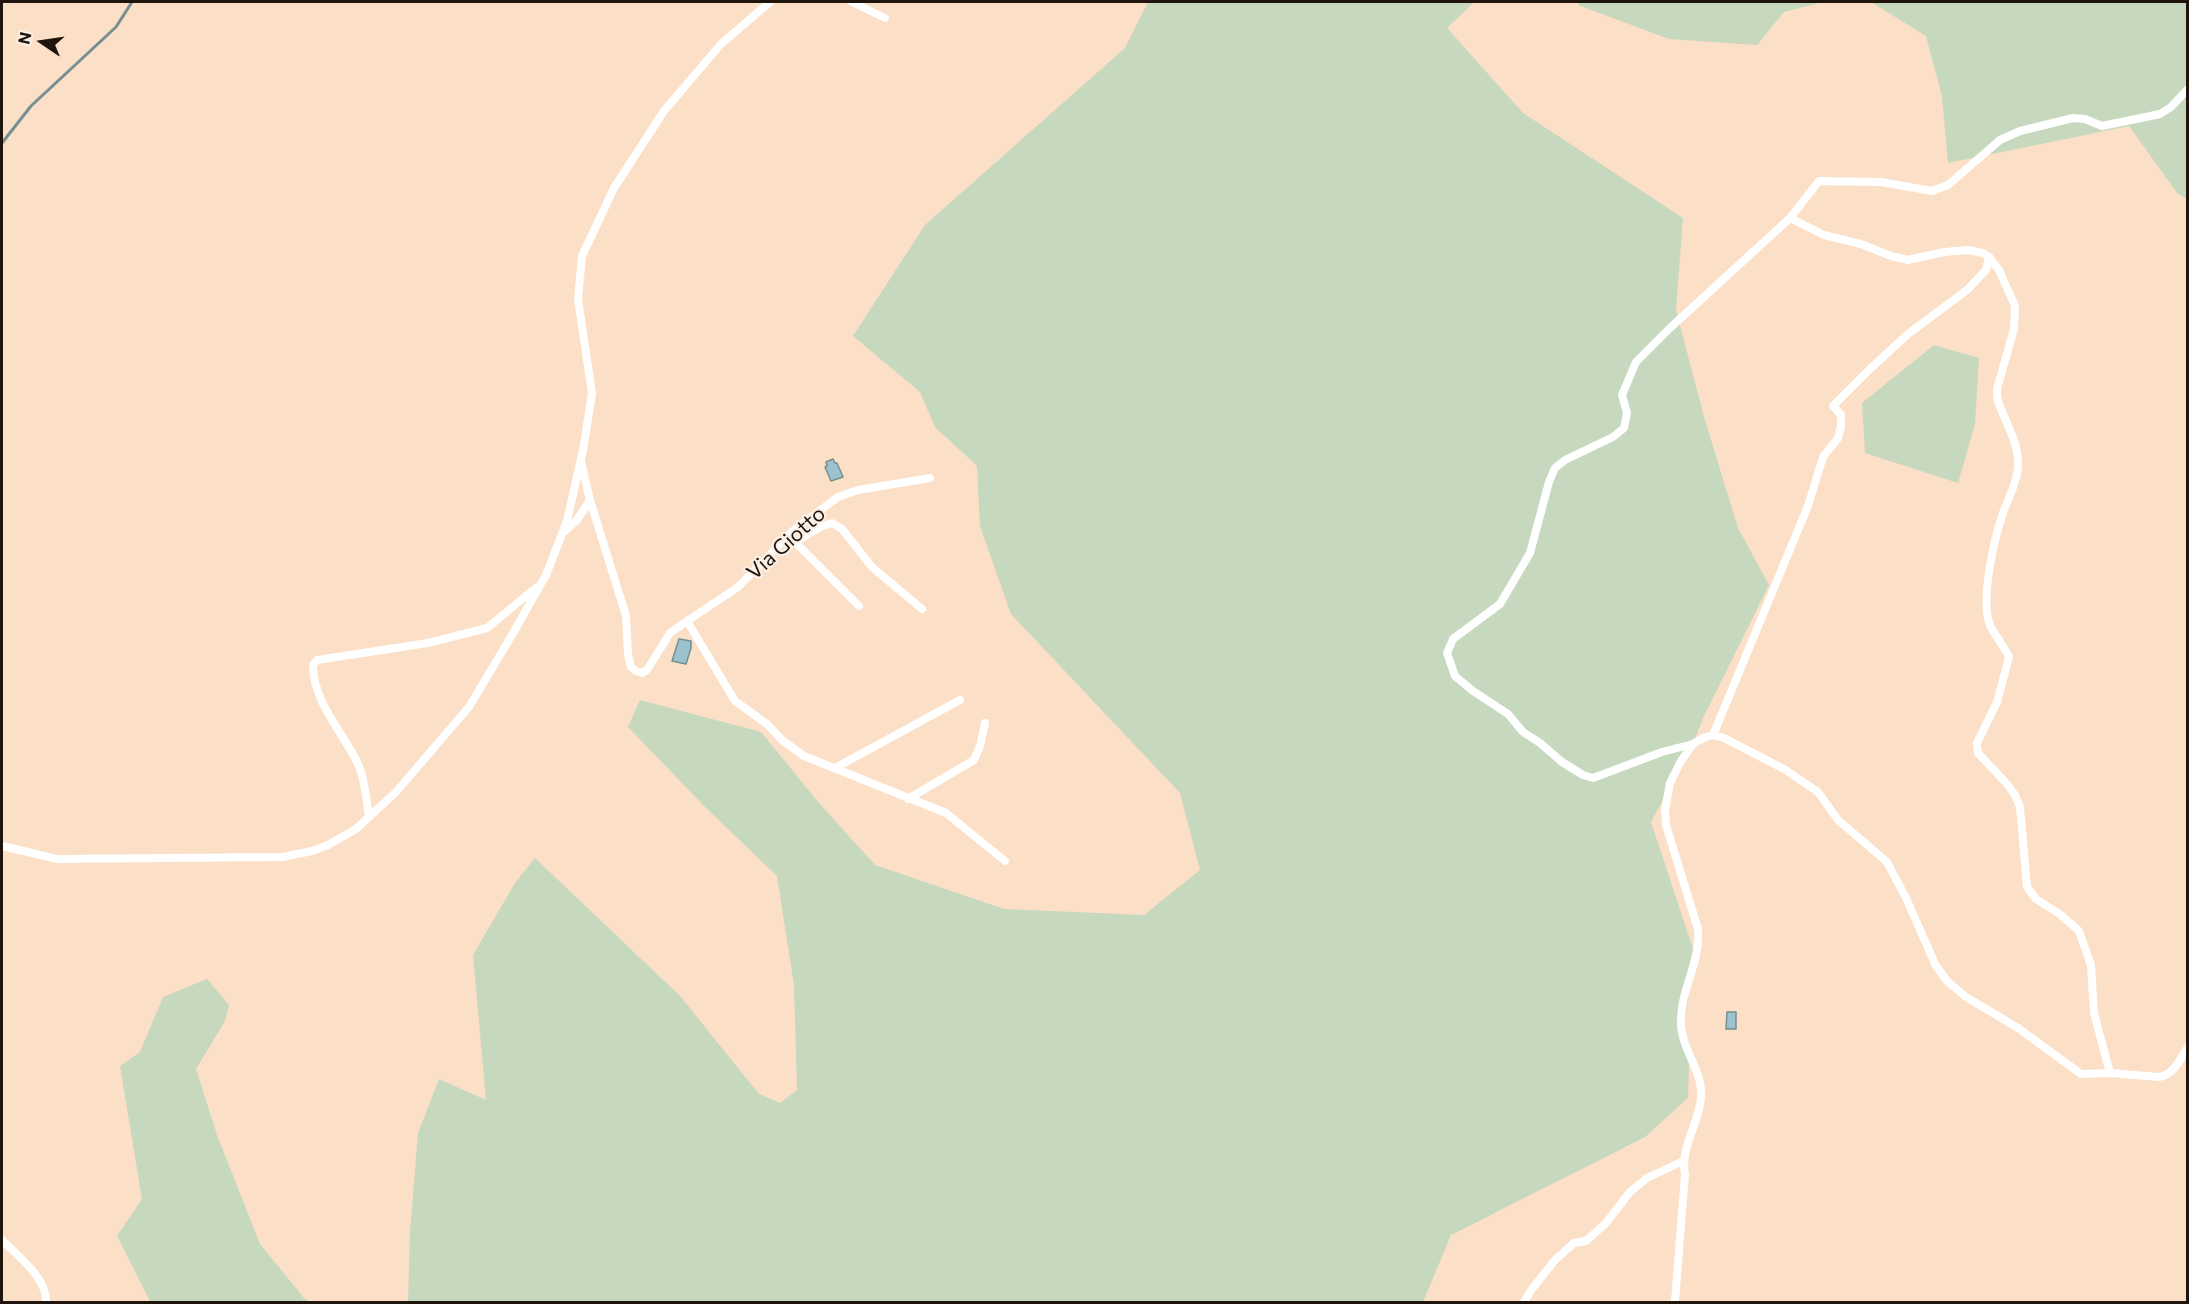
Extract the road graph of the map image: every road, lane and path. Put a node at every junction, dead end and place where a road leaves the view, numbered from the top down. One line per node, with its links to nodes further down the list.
1 (770, 2): 7 (street)
2 (852, 2): 3 (street)
3 (885, 18)
4 (2187, 89): 5 (street)
5 (1790, 218): 6 (street); 20 (street)
6 (1989, 257): 19 (street); 27 (street)
7 (581, 460): 9 (street); 10 (street)
8 (930, 478): 11 (street, Via Giotto)
9 (590, 500): 10 (street); 16 (street, Via Giotto)
10 (561, 535): 13 (street)
11 (783, 541): 12 (street); 16 (street, Via Giotto)
12 (795, 542): 14 (street); 15 (street)
13 (542, 582): 23 (street); 23 (street)
14 (858, 606)
15 (921, 609)
16 (687, 621): 21 (street)
17 (960, 700): 21 (street)
18 (985, 723): 22 (street)
19 (1713, 735): 20 (street); 27 (street)
20 (1693, 744): 28 (street)
21 (836, 768): 22 (street)
22 (908, 799): 25 (street)
23 (369, 816): 24 (street)
24 (2, 846)
25 (1005, 861)
26 (2187, 1047): 27 (street)
27 (2110, 1073)
28 (1683, 1161): 31 (street); 32 (street)
29 (2, 1240): 30 (street)
30 (46, 1302)
31 (1524, 1302)
32 (1675, 1302)

